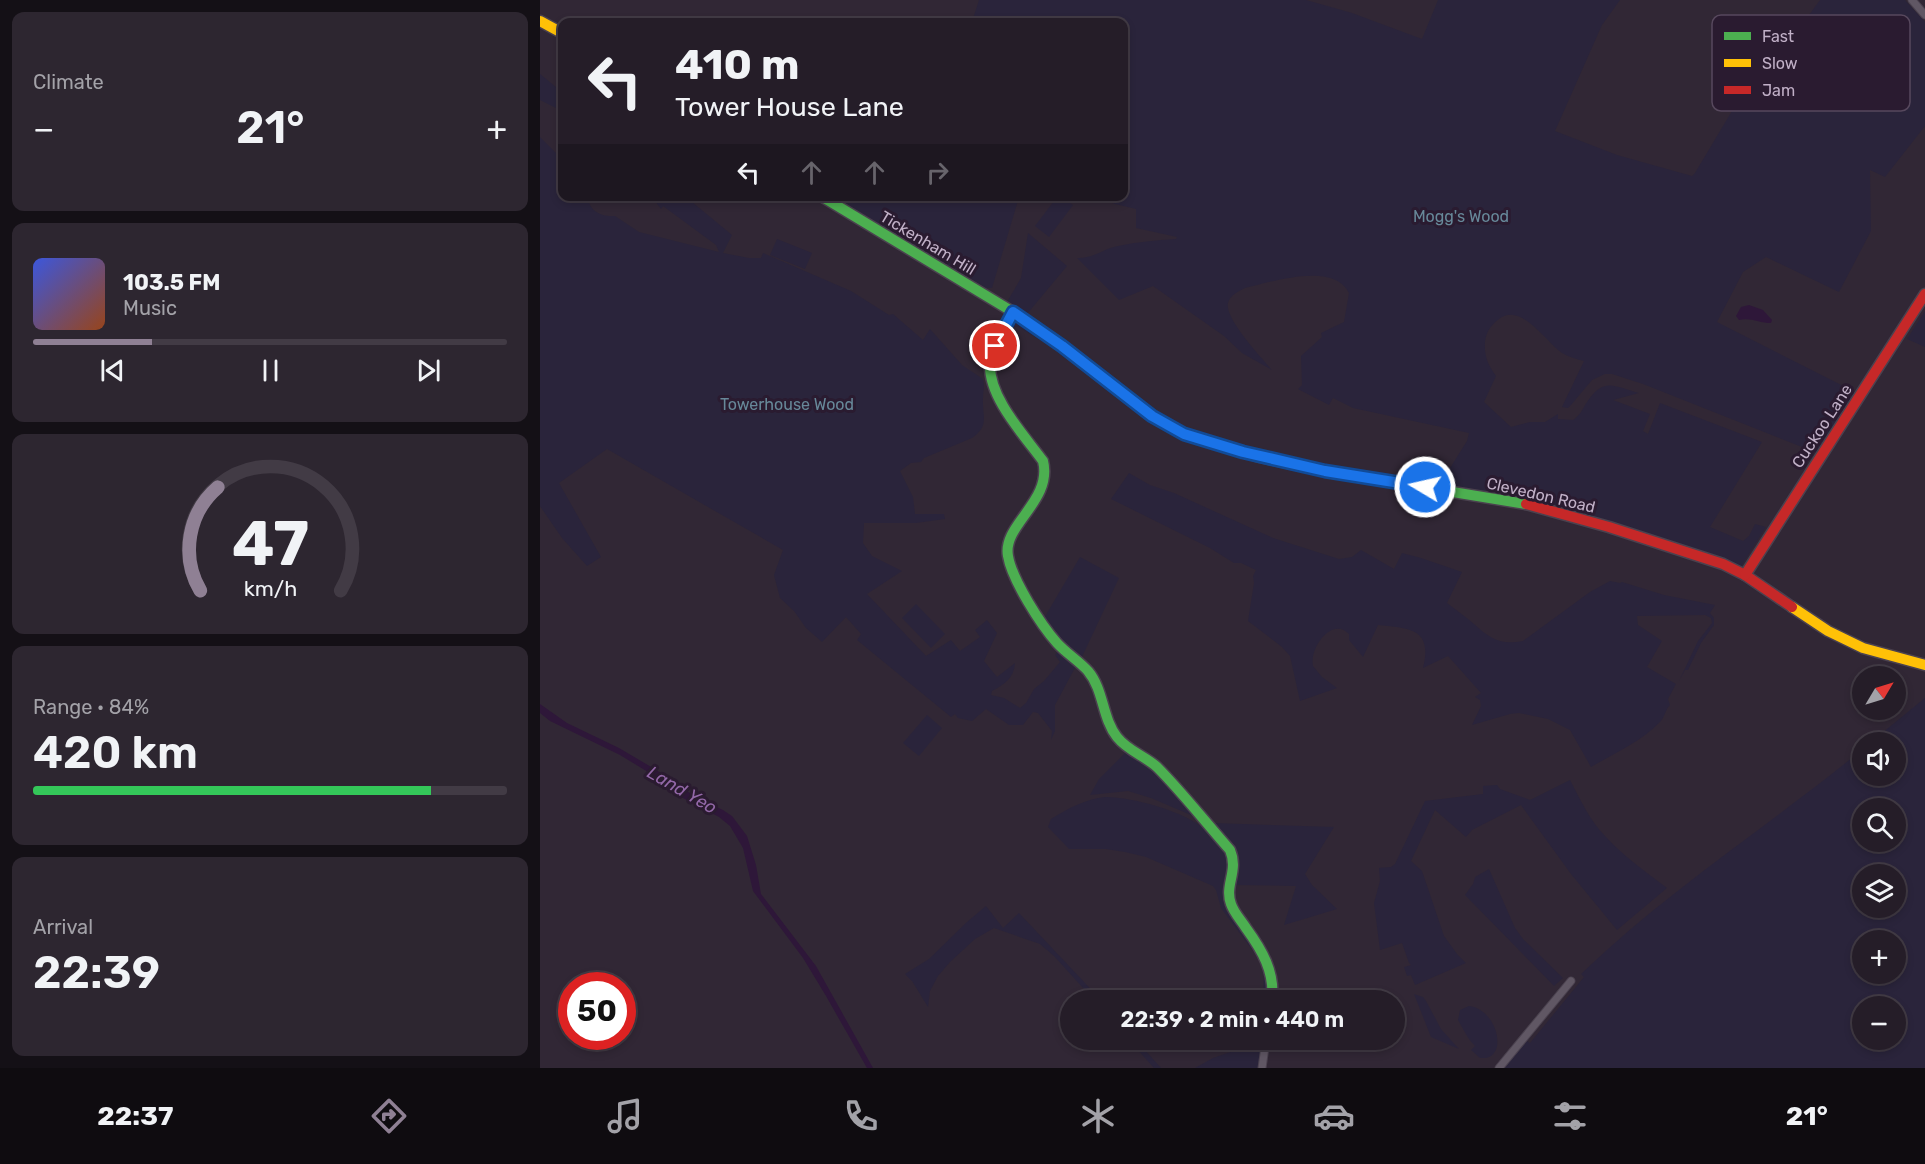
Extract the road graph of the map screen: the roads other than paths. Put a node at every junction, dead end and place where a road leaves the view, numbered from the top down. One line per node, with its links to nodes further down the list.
1 (1912, 0): 2 (street)
2 (1925, 15)
3 (540, 21): 4 (main road)
4 (558, 31)
5 (829, 201): 7 (main road, Tickenham Hill)
6 (1925, 294): 9 (main road, Cuckoo Lane)
7 (989, 298): 8 (main road, Clevedon Road)
8 (1013, 312): 9 (main road, Clevedon Road); 12 (main road)
9 (1745, 575): 10 (main road, Clevedon Road)
10 (1925, 664)
11 (1571, 981): 15 (street)
12 (1273, 990)
13 (1265, 1050): 14 (street)
14 (1262, 1068)
15 (1499, 1068)

